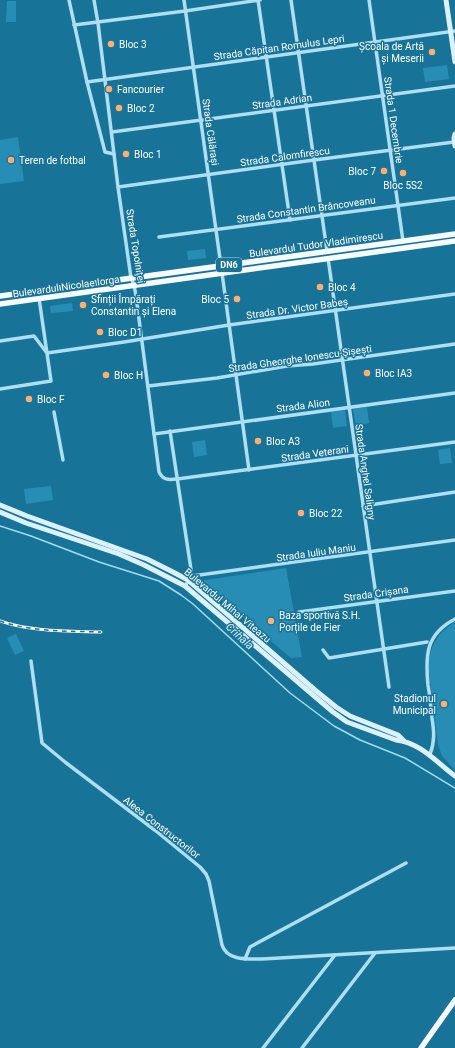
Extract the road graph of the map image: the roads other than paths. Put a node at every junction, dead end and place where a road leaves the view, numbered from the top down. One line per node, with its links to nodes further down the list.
1 (69, 0): 10 (street)
2 (94, 0): 9 (street, Strada Topolniței)
3 (184, 0): 8 (street, Strada Călărași)
4 (259, 0): 8 (street); 14 (street)
5 (291, 0): 13 (street)
6 (369, 0): 12 (street, Strada 1 Decembrie)
7 (446, 0): 11 (main road)
8 (186, 11): 9 (street); 16 (street, Strada Călărași)
9 (98, 23): 10 (street); 17 (street, Strada Topolniței)
10 (74, 25): 18 (street)
11 (453, 31): 12 (street, Strada Căpitan Romulus Lepri); 15 (main road)
12 (375, 42): 13 (street, Strada Căpitan Romulus Lepri); 20 (street, Strada 1 Decembrie)
13 (298, 52): 14 (street, Strada Căpitan Romulus Lepri); 21 (street)
14 (266, 56): 16 (street, Strada Căpitan Romulus Lepri); 22 (street)
15 (455, 62)
16 (193, 66): 17 (street, Strada Căpitan Romulus Lepri); 23 (street, Strada Călărași)
17 (105, 79): 18 (street, Strada Căpitan Romulus Lepri); 24 (street, Strada Topolniței)
18 (87, 82): 28 (street)
19 (455, 86): 20 (street, Strada Adrian)
20 (382, 96): 21 (street, Strada Adrian); 27 (street, Strada 1 Decembrie)
21 (306, 106): 22 (street, Strada Adrian); 29 (street)
22 (274, 111): 23 (street, Strada Adrian); 30 (street)
23 (201, 121): 24 (street, Strada Adrian); 31 (street, Strada Călărași)
24 (112, 132): 28 (street, Strada Topolniței)
25 (455, 134): 26 (main road)
26 (454, 144): 27 (street, Strada Calomfirescu)
27 (390, 150): 29 (street, Strada Calomfirescu); 34 (street, Strada 1 Decembrie)
28 (114, 154): 32 (street, Strada Topolniței)
29 (314, 160): 30 (street, Strada Calomfirescu); 35 (street)
30 (282, 164): 31 (street, Strada Calomfirescu); 36 (street)
31 (209, 175): 32 (street, Strada Calomfirescu); 37 (street, Strada Călărași)
32 (118, 188): 46 (street, Strada Topolniței)
33 (455, 198): 34 (street, Strada Constantin Brâncoveanu)
34 (398, 205): 35 (street, Strada Constantin Brâncoveanu); 40 (street, Strada 1 Decembrie)
35 (322, 215): 36 (street, Strada Constantin Brâncoveanu); 42 (street)
36 (290, 220): 37 (street, Strada Constantin Brâncoveanu)
37 (217, 230): 39 (street, Strada Constantin Brâncoveanu); 44 (street, Strada Călărași)
38 (455, 234): 40 (main road, Bulevardul Tudor Vladimirescu / DN6)
39 (159, 237)
40 (404, 241): 42 (main road, Bulevardul Tudor Vladimirescu / DN6)
41 (455, 241): 43 (main road, Bulevardul Tudor Vladimirescu / DN6)
42 (327, 251): 44 (main road, Bulevardul Tudor Vladimirescu / DN6)
43 (328, 258): 45 (main road, Bulevardul Tudor Vladimirescu / DN6); 52 (street, Strada Anghel Saligny)
44 (221, 266): 46 (main road, Bulevardul Tudor Vladimirescu / DN6)
45 (222, 273): 47 (main road, Bulevardul Tudor Vladimirescu / DN6); 53 (street)
46 (131, 278): 47 (street, Strada Topolniței); 49 (main road, Bulevardul Nicolae Iorga / DN6)
47 (134, 285): 50 (main road, Bulevardul Nicolae Iorga / DN6); 54 (street, Strada Topolniței)
48 (455, 294): 52 (street, Strada Dr. Victor Babeș)
49 (0, 296)
50 (39, 298): 51 (main road, Bulevardul Nicolae Iorga / DN6); 57 (street)
51 (0, 304)
52 (335, 310): 53 (street, Strada Dr. Victor Babeș); 58 (street, Strada Anghel Saligny)
53 (229, 325): 54 (street, Strada Dr. Victor Babeș); 59 (street)
54 (141, 339): 57 (street, Strada Dr. Victor Babeș); 60 (street, Strada Topolniței)
55 (0, 341): 57 (street)
56 (455, 344): 58 (street, Strada Gheorghe Ionescu-Șișești)
57 (47, 353): 61 (street)
58 (343, 360): 59 (street, Strada Gheorghe Ionescu-Șișești); 63 (street, Strada Anghel Saligny)
59 (237, 374): 60 (street, Strada Gheorghe Ionescu-Șișești); 65 (street)
60 (148, 386): 67 (street, Strada Topolniței)
61 (0, 389)
62 (455, 393): 63 (street, Strada Alion)
63 (349, 407): 65 (street, Strada Alion); 69 (street, Strada Anghel Saligny)
64 (54, 412): 70 (street)
65 (242, 421): 66 (street, Strada Alion); 71 (street)
66 (170, 431): 67 (street, Strada Alion); 72 (street)
67 (154, 434): 72 (street, Strada Topolniței)
68 (455, 442): 69 (street, Strada Veterani)
69 (356, 455): 71 (street, Strada Veterani); 75 (street, Strada Anghel Saligny)
70 (63, 460)
71 (250, 470): 72 (street, Strada Veterani)
72 (177, 479): 80 (street)
73 (455, 492): 75 (street)
74 (0, 505): 78 (main road, Bulevardul Mihai Viteazu)
75 (363, 506): 79 (street, Strada Anghel Saligny)
76 (0, 512): 78 (main road, Bulevardul Mihai Viteazu)
77 (455, 540): 79 (street, Strada Iuliu Maniu)
78 (87, 541): 81 (main road, Bulevardul Mihai Viteazu)
79 (370, 552): 80 (street, Strada Iuliu Maniu); 83 (street, Strada Anghel Saligny)
80 (192, 576): 81 (street)
81 (186, 583): 91 (main road, Bulevardul Mihai Viteazu)
82 (455, 590): 83 (street, Strada Crișana)
83 (376, 601): 84 (street, Strada Crișana); 87 (street, Strada Anghel Saligny)
84 (298, 612)
85 (455, 619): 91 (street)
86 (427, 642): 87 (street)
87 (383, 649): 88 (street); 90 (street, Strada Anghel Saligny)
88 (323, 650)
89 (31, 661): 97 (street, Aleea Constructorilor)
90 (389, 687)
91 (430, 754): 92 (main road, Bulevardul Mihai Viteazu)
92 (455, 776)
93 (406, 863): 97 (street)
94 (454, 949): 95 (street, Aleea Constructorilor)
95 (375, 953): 96 (street, Aleea Constructorilor); 100 (street)
96 (334, 955): 97 (street, Aleea Constructorilor); 99 (street)
97 (245, 959)
98 (455, 1000): 101 (main road)
99 (262, 1048)
100 (302, 1048)
101 (421, 1048)

